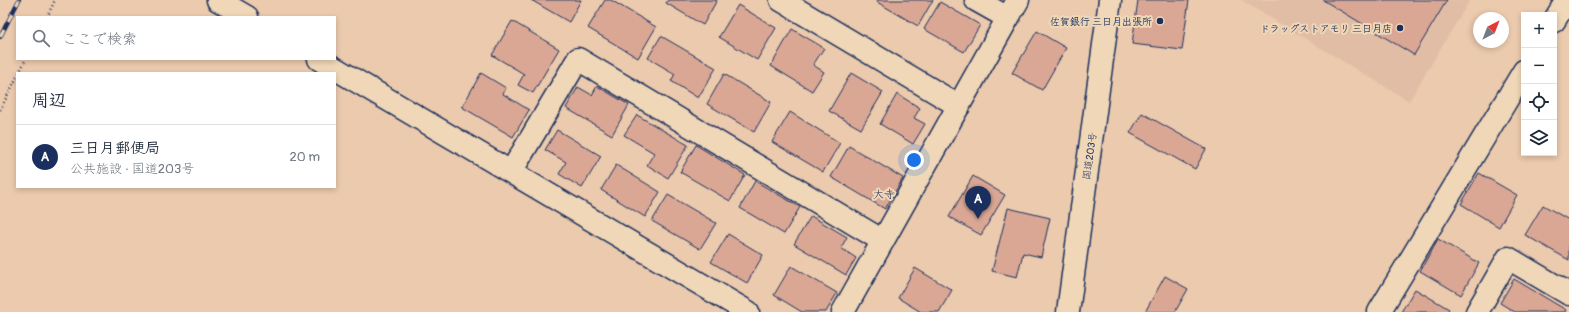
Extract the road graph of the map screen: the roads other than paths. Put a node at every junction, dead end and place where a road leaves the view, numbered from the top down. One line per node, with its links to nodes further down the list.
1 (218, 0): 7 (main road)
2 (781, 0): 11 (main road)
3 (976, 0): 6 (main road)
4 (1110, 0): 17 (main road, 国道203号)
5 (1567, 0): 8 (main road)
6 (1013, 9): 11 (main road)
7 (245, 16)
8 (1557, 16)
9 (320, 60): 12 (main road)
10 (1521, 76): 18 (main road)
11 (959, 106): 13 (main road)
12 (511, 172): 13 (main road); 15 (main road)
13 (883, 241): 16 (main road)
14 (1569, 294): 19 (main road)
15 (748, 312)
16 (843, 312)
17 (1068, 312)
18 (1379, 312)
19 (1477, 312)

